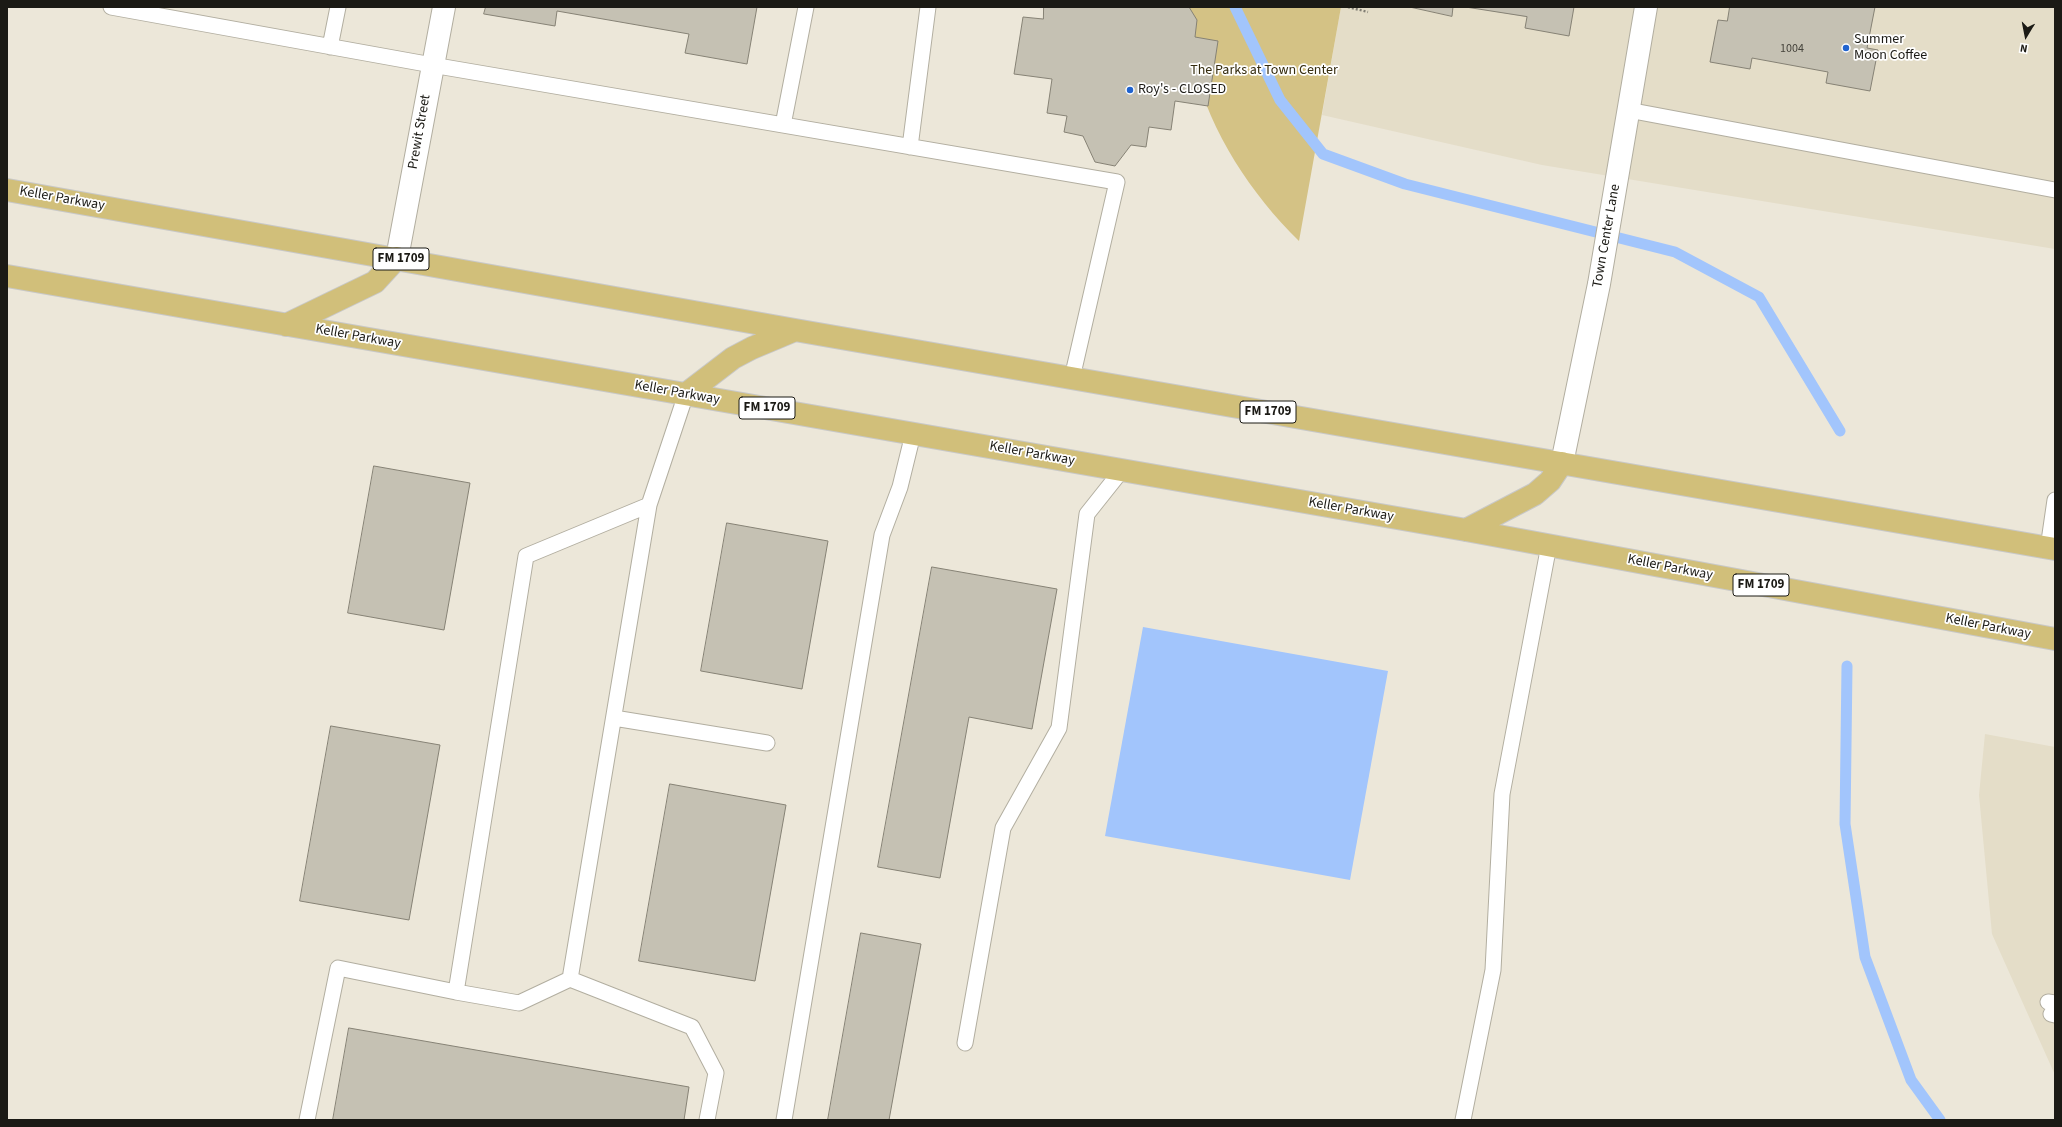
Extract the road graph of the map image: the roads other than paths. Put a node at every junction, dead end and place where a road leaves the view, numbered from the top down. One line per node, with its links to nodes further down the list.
1 (111, 7): 7 (lane)
2 (338, 7): 7 (lane)
3 (444, 7): 8 (street, Prewit Street)
4 (806, 7): 10 (lane)
5 (928, 7): 11 (lane)
6 (1646, 7): 9 (street, Town Center Lane)
7 (330, 47): 8 (lane)
8 (432, 65): 10 (lane); 14 (street, Prewit Street)
9 (1628, 110): 13 (lane); 21 (street, Town Center Lane)
10 (783, 125): 11 (lane)
11 (910, 147): 18 (lane)
12 (7, 190): 14 (main road, Keller Parkway / FM 1709)
13 (2055, 190)
14 (397, 258): 16 (main road); 17 (main road, Keller Parkway / FM 1709)
15 (7, 276): 16 (main road, Keller Parkway / FM 1709)
16 (286, 325): 19 (main road, Keller Parkway / FM 1709)
17 (795, 330): 18 (main road, Keller Parkway / FM 1709); 19 (main road)
18 (1072, 378): 21 (main road, Keller Parkway / FM 1709)
19 (686, 394): 20 (main road, Keller Parkway / FM 1709); 24 (lane)
20 (913, 434): 22 (main road, Keller Parkway / FM 1709); 36 (lane)
21 (1562, 463): 25 (main road); 27 (main road, Keller Parkway / FM 1709)
22 (1122, 470): 25 (main road, Keller Parkway / FM 1709); 33 (lane)
23 (2055, 500): 27 (lane)
24 (649, 505): 29 (lane); 32 (lane)
25 (1466, 530): 26 (main road, Keller Parkway / FM 1709)
26 (1549, 545): 28 (main road, Keller Parkway / FM 1709); 37 (lane)
27 (2051, 548)
28 (2055, 639)
29 (614, 718): 30 (lane); 31 (lane)
30 (767, 743)
31 (570, 979): 32 (lane); 35 (lane)
32 (456, 992): 34 (lane)
33 (965, 1043)
34 (307, 1120)
35 (707, 1120)
36 (784, 1120)
37 (1463, 1120)

